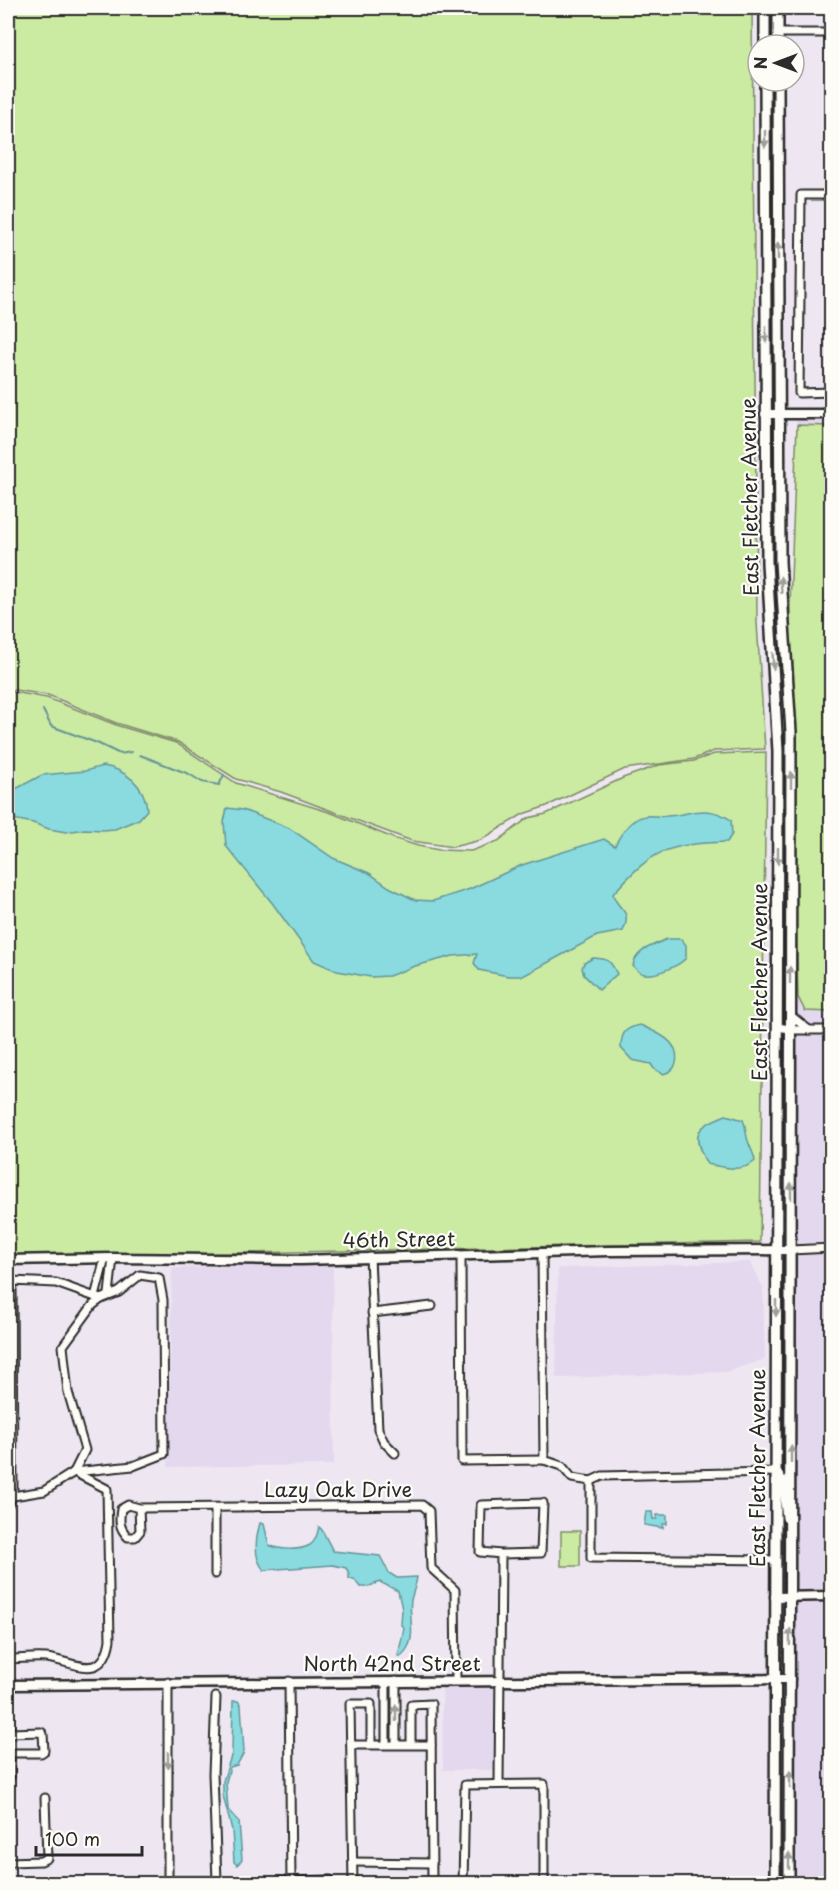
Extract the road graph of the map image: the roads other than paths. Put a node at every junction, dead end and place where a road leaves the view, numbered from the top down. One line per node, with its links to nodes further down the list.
1 (765, 8): 3 (main road)
2 (778, 8): 4 (main road)
3 (765, 33)
4 (777, 33)
5 (806, 33): 6 (street)
6 (831, 33)
7 (765, 93): 11 (main road, East Fletcher Avenue, one-way to 11)
8 (778, 93): 12 (main road, East Fletcher Avenue, one-way to 8)
9 (831, 195): 10 (street)
10 (831, 392)
11 (765, 414): 12 (street); 15 (main road, East Fletcher Avenue, one-way to 15)
12 (779, 414): 13 (street); 14 (main road, East Fletcher Avenue, one-way to 12)
13 (831, 414)
14 (790, 1015): 16 (main road, East Fletcher Avenue); 17 (street)
15 (777, 1027): 16 (street); 20 (main road, East Fletcher Avenue)
16 (793, 1030): 17 (street); 21 (main road, East Fletcher Avenue, one-way to 16)
17 (809, 1030): 18 (street)
18 (831, 1030)
19 (831, 1248): 21 (street)
20 (776, 1249): 21 (street, 46th Street); 22 (street, 46th Street); 34 (main road, East Fletcher Avenue, one-way to 34)
21 (791, 1250): 40 (main road, East Fletcher Avenue, one-way to 21)
22 (542, 1253): 23 (street, 46th Street); 32 (street)
23 (461, 1256): 24 (street, 46th Street); 32 (street)
24 (370, 1257): 25 (street, 46th Street); 30 (street)
25 (109, 1258): 26 (street, 46th Street); 27 (street); 28 (street)
26 (8, 1260)
27 (109, 1294): 28 (street); 33 (street)
28 (96, 1297): 33 (street); 36 (street)
29 (432, 1306): 30 (street)
30 (372, 1312): 31 (street)
31 (395, 1453)
32 (544, 1460): 35 (street)
33 (74, 1472): 36 (street); 47 (street)
34 (776, 1472): 35 (street); 40 (main road); 42 (main road, East Fletcher Avenue)
35 (591, 1481): 42 (street)
36 (10, 1495): 37 (street)
37 (8, 1504)
38 (139, 1508): 38 (street); 39 (street, Lazy Oak Drive)
39 (214, 1508): 43 (street); 50 (street, Lazy Oak Drive)
40 (791, 1535): 44 (main road, East Fletcher Avenue)
41 (501, 1554): 41 (street); 51 (street)
42 (776, 1560): 46 (main road, East Fletcher Avenue)
43 (215, 1574)
44 (791, 1596): 45 (street); 46 (street); 49 (main road, East Fletcher Avenue, one-way to 44)
45 (831, 1596)
46 (775, 1597): 48 (main road, East Fletcher Avenue)
47 (8, 1659)
48 (776, 1678): 49 (street, North 42nd Street); 51 (street, North 42nd Street); 80 (main road, East Fletcher Avenue)
49 (790, 1678): 81 (main road, East Fletcher Avenue, one-way to 49)
50 (456, 1680): 51 (street, North 42nd Street); 52 (street, North 42nd Street)
51 (499, 1680): 68 (street)
52 (396, 1681): 55 (street, North 42nd Street); 62 (street, one-way to 52)
53 (168, 1682): 54 (street, North 42nd Street); 56 (street, North 42nd Street); 58 (street, one-way to 58)
54 (289, 1682): 55 (street, North 42nd Street); 74 (street)
55 (386, 1682): 61 (street)
56 (8, 1685)
57 (9, 1696): 59 (street)
58 (216, 1700)
59 (9, 1737): 66 (street); 66 (street)
60 (371, 1744): 61 (street); 64 (street); 64 (street)
61 (386, 1744): 62 (street)
62 (396, 1744): 63 (street)
63 (411, 1744): 65 (street); 65 (street)
64 (351, 1745): 71 (street)
65 (431, 1745): 72 (street)
66 (10, 1753): 67 (street)
67 (10, 1777)
68 (499, 1783): 78 (street); 79 (street)
69 (45, 1798): 70 (street)
70 (8, 1863)
71 (353, 1863): 72 (street); 76 (street)
72 (432, 1863): 77 (street)
73 (330, 1880): 74 (street)
74 (291, 1882): 75 (street)
75 (239, 1883)
76 (353, 1884)
77 (432, 1884)
78 (464, 1884)
79 (544, 1884)
80 (775, 1884)
81 (789, 1884)

